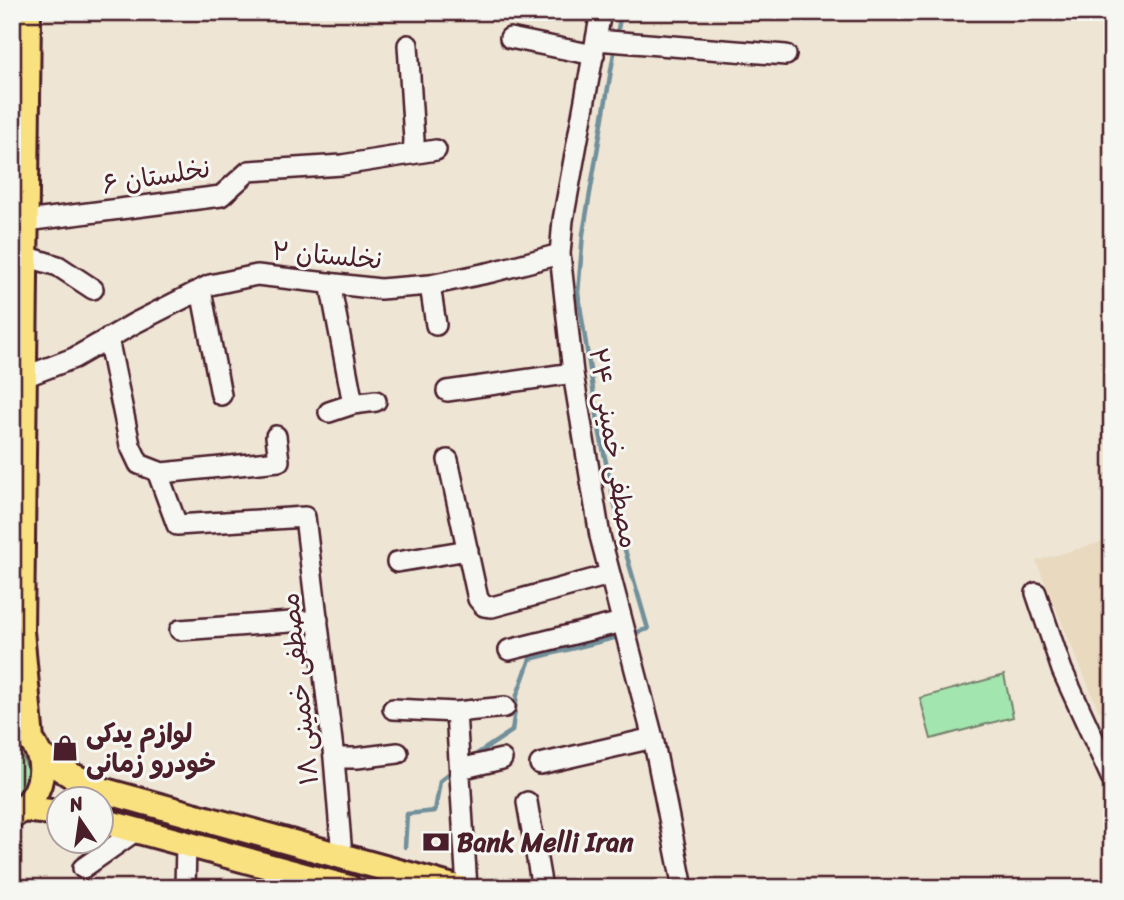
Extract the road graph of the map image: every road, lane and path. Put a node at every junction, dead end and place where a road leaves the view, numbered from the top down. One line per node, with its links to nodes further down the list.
1 (28, 12): 9 (main road)
2 (601, 12): 5 (street, مصطفی خمینی ۲۴)
3 (510, 38): 5 (street)
4 (408, 45): 8 (street)
5 (595, 48): 6 (street); 10 (street, مصطفی خمینی ۲۴)
6 (786, 55)
7 (436, 150): 8 (street, نخلستان ۶)
8 (413, 153): 9 (street, نخلستان ۶)
9 (26, 221): 11 (main road)
10 (560, 254): 13 (street, نخلستان ۲); 18 (street, مصطفی خمینی ۲۴)
11 (25, 256): 14 (street); 19 (main road)
12 (330, 283): 13 (street, نخلستان ۲); 15 (street, نخلستان ۲); 23 (street)
13 (430, 285): 16 (street)
14 (93, 289)
15 (201, 290): 17 (street, نخلستان ۲); 21 (street)
16 (436, 325)
17 (108, 338): 19 (street, نخلستان ۲); 27 (street)
18 (573, 373): 20 (street); 30 (street, مصطفی خمینی ۲۴)
19 (24, 377): 36 (main road)
20 (447, 391)
21 (222, 395)
22 (376, 401): 23 (street)
23 (353, 404): 24 (street)
24 (329, 412)
25 (275, 436): 27 (street)
26 (449, 460): 28 (street)
27 (157, 471): 32 (street, مصطفی خمینی ۱۸)
28 (468, 550): 29 (street); 30 (street)
29 (397, 562)
30 (610, 575): 33 (street, مصطفی خمینی ۲۴)
31 (1036, 593): 47 (street)
32 (318, 620): 34 (street); 43 (street, مصطفی خمینی ۱۸)
33 (622, 622): 35 (street); 40 (street, مصطفی خمینی ۲۴)
34 (180, 630)
35 (509, 650)
36 (18, 672): 41 (main road)
37 (505, 707): 39 (street)
38 (393, 709): 39 (street)
39 (456, 712): 46 (street)
40 (653, 738): 45 (street); 61 (street, مصطفی خمینی ۲۴)
41 (28, 740): 49 (main road); 54 (main road)
42 (398, 752): 43 (street)
43 (334, 758): 54 (street, مصطفی خمینی ۱۸)
44 (502, 759): 46 (street)
45 (540, 764)
46 (460, 769): 59 (street)
47 (1112, 779)
48 (527, 802): 60 (street)
49 (18, 813): 50 (main road)
50 (46, 813)
51 (116, 825): 52 (main road)
52 (136, 830): 53 (main road); 55 (street)
53 (186, 844): 56 (street); 57 (main road)
54 (342, 856): 58 (main road)
55 (83, 868)
56 (185, 888)
57 (349, 888)
58 (457, 888)
59 (467, 888)
60 (542, 888)
61 (683, 888)

